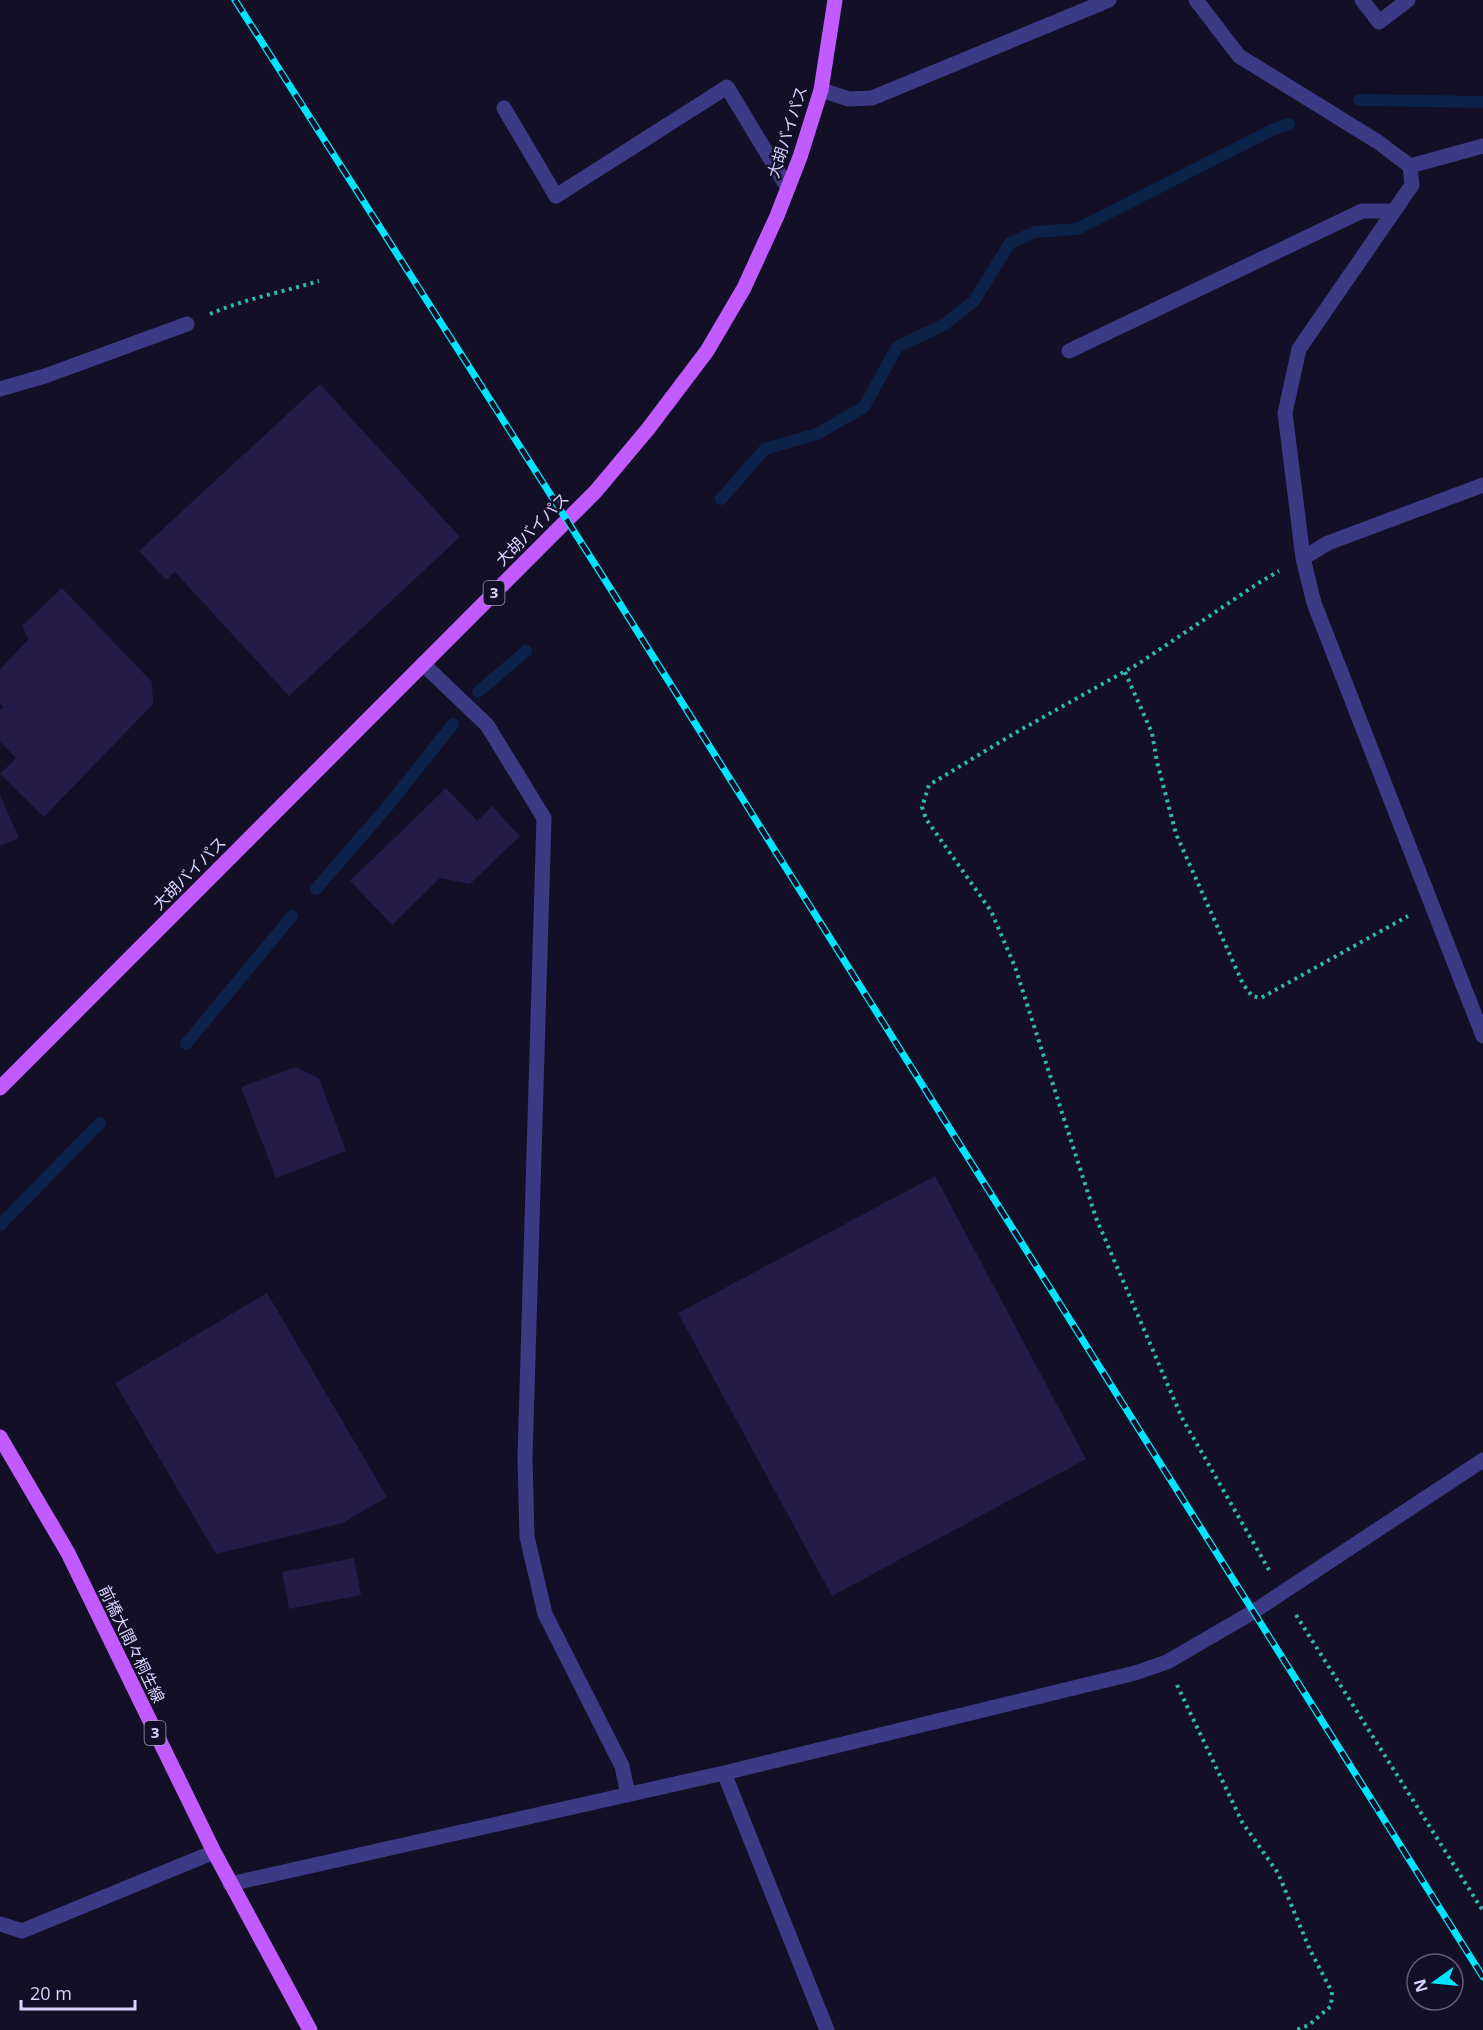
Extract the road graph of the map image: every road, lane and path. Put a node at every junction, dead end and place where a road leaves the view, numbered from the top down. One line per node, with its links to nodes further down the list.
1 (835, 0): 6 (main road, 大胡バイパス / 3)
2 (1110, 0): 6 (street)
3 (1196, 0): 9 (street)
4 (1362, 0): 5 (street)
5 (1408, 0)
6 (821, 90): 10 (main road, 大胡バイパス / 3)
7 (504, 108): 10 (street)
8 (1483, 146): 9 (street)
9 (1410, 166): 11 (street)
10 (788, 188): 18 (main road, 大胡バイパス / 3)
11 (1394, 211): 14 (street); 17 (street)
12 (319, 281): 13 (path)
13 (187, 324): 15 (street)
14 (1069, 351)
15 (0, 389)
16 (1483, 485): 17 (street)
17 (1303, 558): 19 (path); 20 (street)
18 (423, 664): 22 (main road, 大胡バイパス / 3); 28 (street)
19 (1125, 672): 20 (path); 25 (path)
20 (1431, 903): 21 (street)
21 (1483, 1036)
22 (0, 1088)
23 (0, 1437): 29 (main road, 前橋大間々桐生線 / 3)
24 (1483, 1460): 25 (street)
25 (1281, 1593): 26 (street); 31 (path)
26 (1167, 1662): 27 (street); 35 (path)
27 (724, 1773): 28 (street); 34 (street)
28 (628, 1795): 30 (street)
29 (214, 1852): 30 (main road, 前橋大間々桐生線 / 3); 32 (street)
30 (230, 1884): 33 (main road, 前橋大間々桐生線 / 3)
31 (1483, 1911)
32 (0, 1924)
33 (310, 2030)
34 (827, 2030)
35 (1296, 2030)

